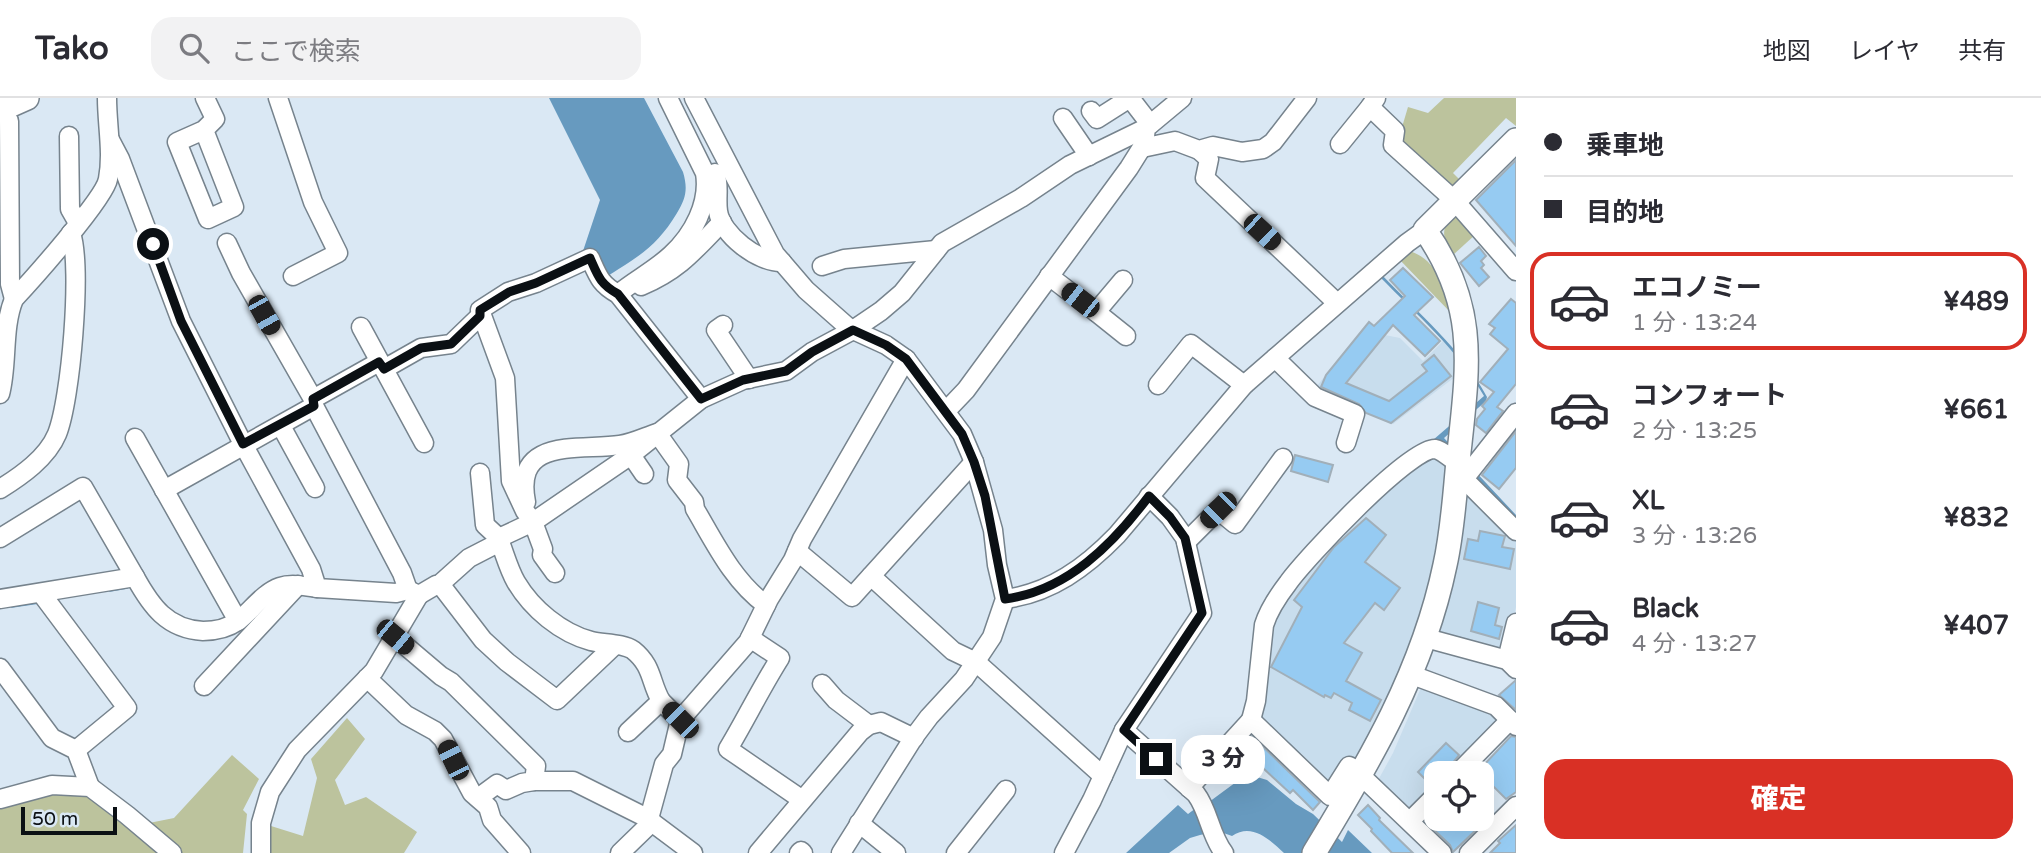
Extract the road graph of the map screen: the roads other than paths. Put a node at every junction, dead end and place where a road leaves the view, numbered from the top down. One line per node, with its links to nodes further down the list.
1 (27, 98): 11 (main road)
2 (107, 98): 17 (street)
3 (205, 98): 15 (street)
4 (278, 98): 32 (street)
5 (668, 98): 14 (street)
6 (694, 98): 29 (street)
7 (1182, 98): 13 (street)
8 (1307, 98): 21 (street)
9 (1373, 103): 19 (street); 23 (street)
10 (1091, 111): 13 (street)
11 (5, 115): 36 (street)
12 (1063, 118): 22 (street)
13 (1148, 126): 20 (street); 22 (street)
14 (683, 127): 24 (street); 35 (street)
15 (204, 130): 15 (street)
16 (69, 136): 25 (street)
17 (110, 140): 25 (street); 60 (street)
18 (1516, 140): 23 (main road)
19 (1340, 144)
20 (1142, 148): 21 (street); 33 (street)
21 (1199, 150): 37 (street)
22 (1089, 156): 28 (street)
23 (1454, 200): 26 (main road); 30 (street)
24 (722, 222): 29 (street); 35 (street)
25 (74, 228): 36 (street); 68 (street)
26 (1425, 230): 37 (street); 65 (main road)
27 (227, 243): 52 (street)
28 (936, 250): 31 (street); 42 (street)
29 (782, 262): 42 (street)
30 (1514, 265)
31 (822, 266)
32 (293, 276)
33 (1049, 276): 38 (street); 53 (street)
34 (1123, 280): 38 (street)
35 (618, 294): 39 (street); 51 (street)
36 (14, 299): 50 (street)
37 (1337, 303): 44 (street)
38 (1096, 312): 43 (street)
39 (480, 316): 46 (street); 71 (street)
40 (723, 325): 47 (street)
41 (361, 327): 46 (street)
42 (853, 330): 45 (street); 47 (street)
43 (1126, 336)
44 (1275, 358): 49 (street); 59 (street)
45 (906, 359): 53 (street); 76 (street)
46 (381, 365): 52 (street); 58 (street)
47 (749, 379): 51 (street)
48 (1158, 385): 49 (street)
49 (1244, 385): 70 (street)
50 (0, 394)
51 (701, 399): 56 (street)
52 (314, 402): 55 (street); 83 (street)
53 (946, 411): 63 (street)
54 (1516, 413): 65 (street)
55 (281, 426): 60 (street); 67 (street)
56 (657, 433): 61 (street); 71 (street); 87 (street)
57 (135, 438): 69 (street)
58 (424, 443)
59 (1346, 443)
60 (243, 444): 69 (street); 82 (street)
61 (631, 455): 66 (street); 71 (street)
62 (1283, 458): 75 (street)
63 (974, 462): 78 (street); 86 (street)
64 (480, 473): 74 (street)
65 (1459, 473): 72 (street); 92 (main road); 103 (street)
66 (645, 474)
67 (315, 488)
68 (0, 489)
69 (164, 490): 88 (street)
70 (1149, 496): 75 (street); 86 (street)
71 (532, 520): 74 (street); 77 (street)
72 (1516, 531)
73 (0, 538): 79 (street)
74 (500, 540): 80 (street); 93 (street)
75 (1186, 542): 106 (street)
76 (797, 551): 78 (street); 87 (street)
77 (555, 573)
78 (872, 576): 94 (street)
79 (135, 577): 84 (street); 88 (street)
80 (440, 584): 83 (street); 93 (street)
81 (298, 585): 82 (street); 88 (street); 100 (street)
82 (317, 588): 83 (street)
83 (413, 592): 90 (street)
84 (41, 593): 85 (street); 109 (street)
85 (0, 599)
86 (1005, 599): 94 (street)
87 (766, 605): 91 (street)
88 (238, 621)
89 (1516, 623): 95 (street)
90 (395, 637): 98 (street); 113 (street)
91 (750, 638): 102 (street); 119 (street)
92 (1426, 638): 95 (street); 97 (main road)
93 (615, 645): 101 (street)
94 (976, 662): 108 (street); 112 (street)
95 (1512, 665)
96 (0, 668): 109 (street)
97 (1412, 675): 104 (street); 111 (main road)
98 (368, 678): 117 (street); 126 (street)
99 (822, 684): 105 (street)
100 (204, 686)
101 (661, 701): 102 (street); 107 (street)
102 (680, 720): 123 (street)
103 (1251, 720): 111 (street); 115 (street)
104 (1513, 723): 110 (street)
105 (869, 725): 108 (street); 119 (street)
106 (1124, 730): 112 (street); 115 (street)
107 (628, 732)
108 (914, 738): 124 (street)
109 (76, 750): 114 (street)
110 (1471, 761)
111 (1361, 774): 122 (street); 136 (main road)
112 (1103, 776): 134 (street)
113 (534, 781): 117 (street); 123 (street)
114 (90, 787): 118 (street); 125 (street)
115 (1189, 788): 135 (street)
116 (1006, 790): 133 (street)
117 (478, 798): 127 (street)
118 (0, 799)
119 (801, 799): 130 (street)
120 (1516, 806): 138 (street)
121 (1424, 807): 122 (street)
122 (1410, 821): 137 (street)
123 (651, 823): 128 (street); 129 (street)
124 (859, 823): 131 (street); 132 (street)
125 (172, 853)
126 (261, 853)
127 (521, 853)
128 (620, 853)
129 (693, 853)
130 (758, 853)
131 (841, 853)
132 (896, 853)
133 (956, 853)
134 (1063, 853)
135 (1224, 853)
136 (1314, 853)
137 (1442, 853)
138 (1469, 853)

